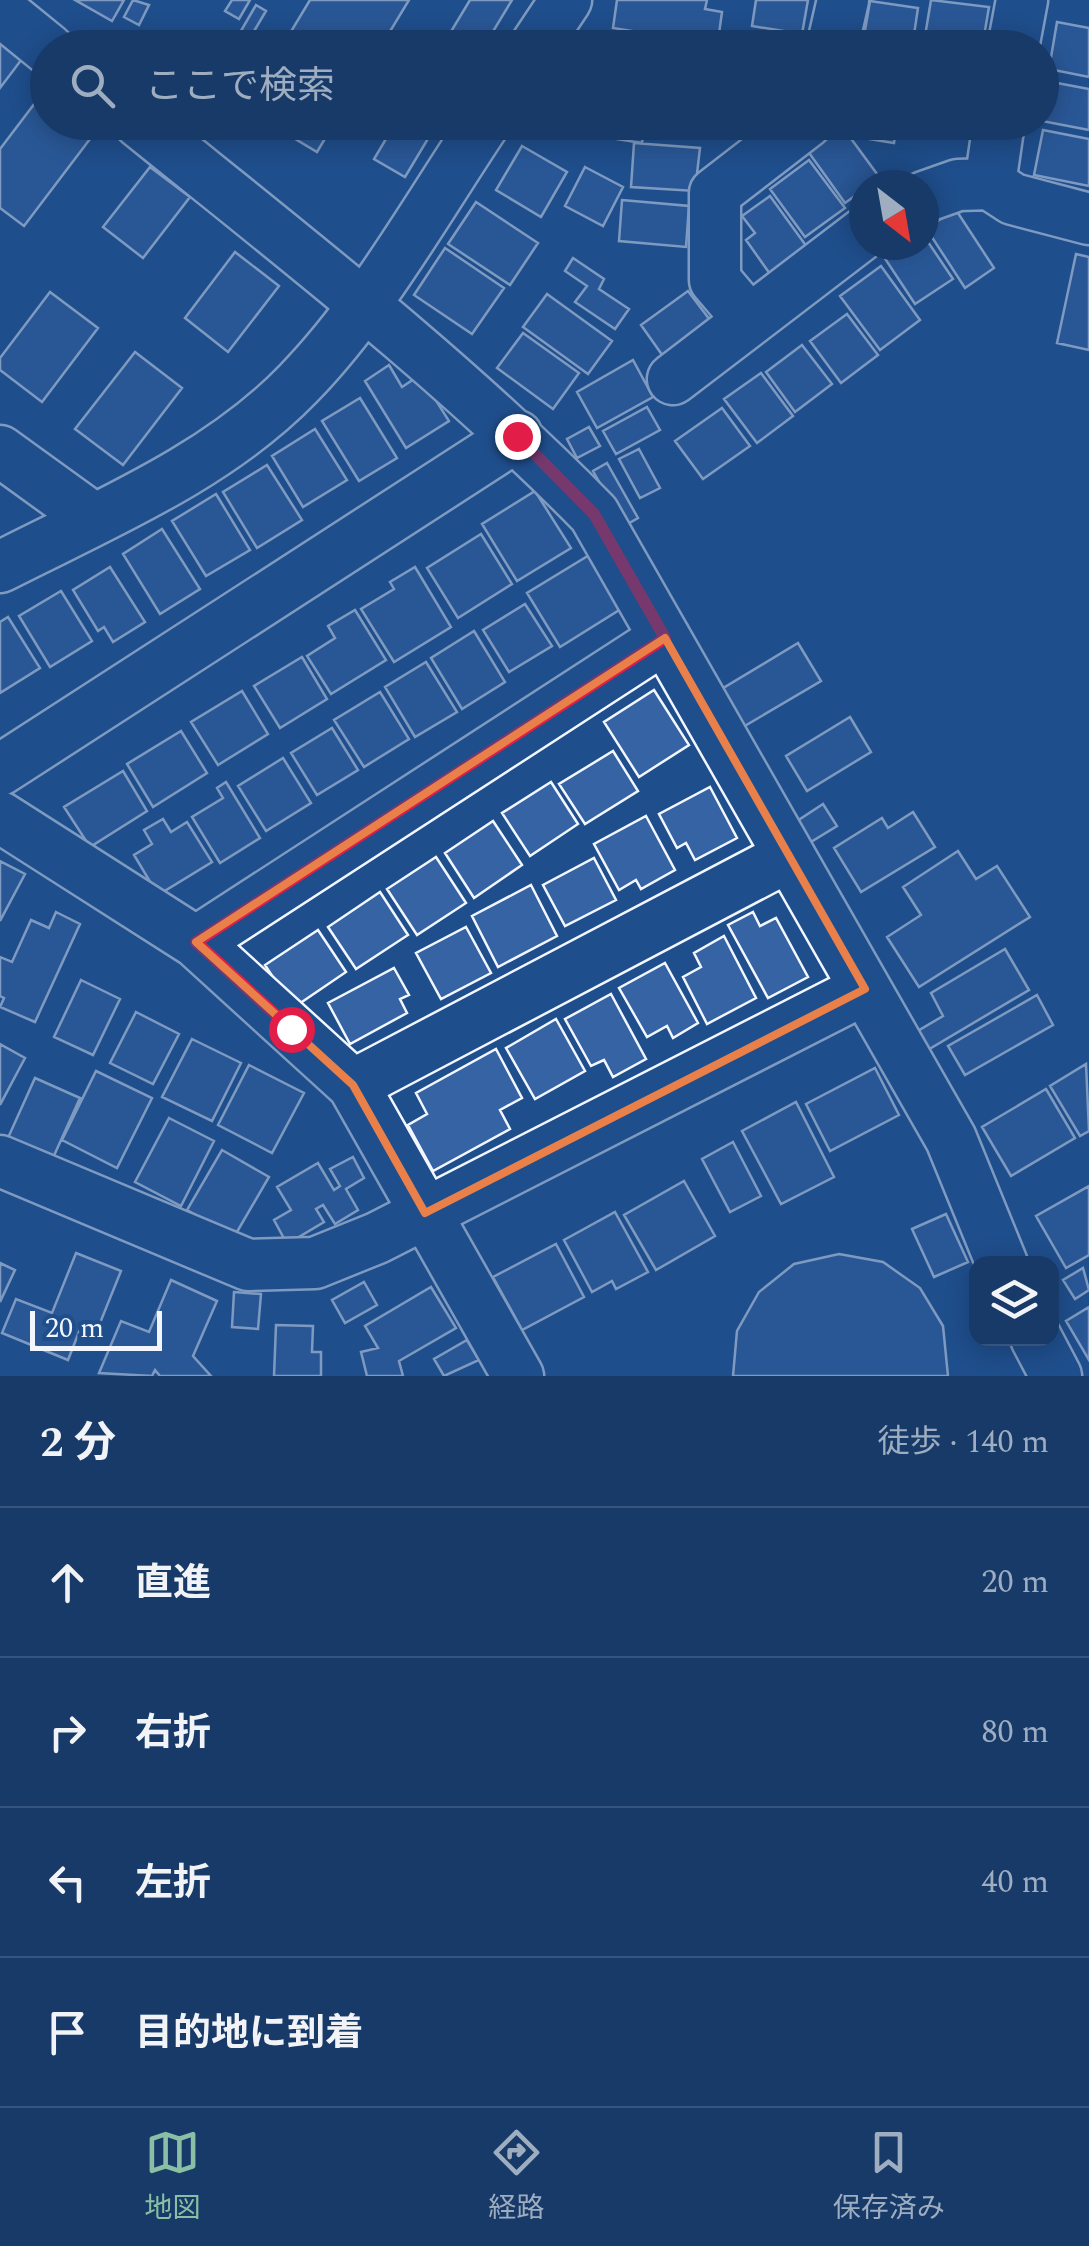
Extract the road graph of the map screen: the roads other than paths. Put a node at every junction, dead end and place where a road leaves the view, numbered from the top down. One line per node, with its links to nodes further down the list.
1 (566, 0): 5 (street)
2 (843, 0): 6 (street)
3 (1022, 0): 7 (street)
4 (0, 10): 8 (street)
5 (546, 30)
6 (836, 30)
7 (1016, 30)
8 (30, 34)
9 (161, 140): 17 (street)
10 (473, 140): 17 (street)
11 (784, 140): 18 (street)
12 (996, 140): 13 (street)
13 (990, 184): 14 (street); 15 (street)
14 (939, 191)
15 (1089, 219)
16 (849, 244): 18 (street)
17 (363, 303): 20 (street); 22 (street)
18 (749, 320): 19 (street)
19 (673, 378)
20 (517, 436): 24 (street); 25 (street)
21 (0, 451): 22 (street)
22 (94, 519): 23 (street)
23 (0, 566)
24 (665, 638): 27 (street); 28 (street)
25 (0, 770)
26 (0, 817): 28 (street)
27 (789, 856): 29 (street); 30 (street)
28 (196, 942): 30 (street)
29 (865, 988): 32 (street); 33 (street)
30 (354, 1085): 32 (street)
31 (0, 1161): 32 (street)
32 (426, 1213): 35 (street)
33 (999, 1256)
34 (1040, 1346): 36 (street)
35 (518, 1376)
36 (1056, 1376)

